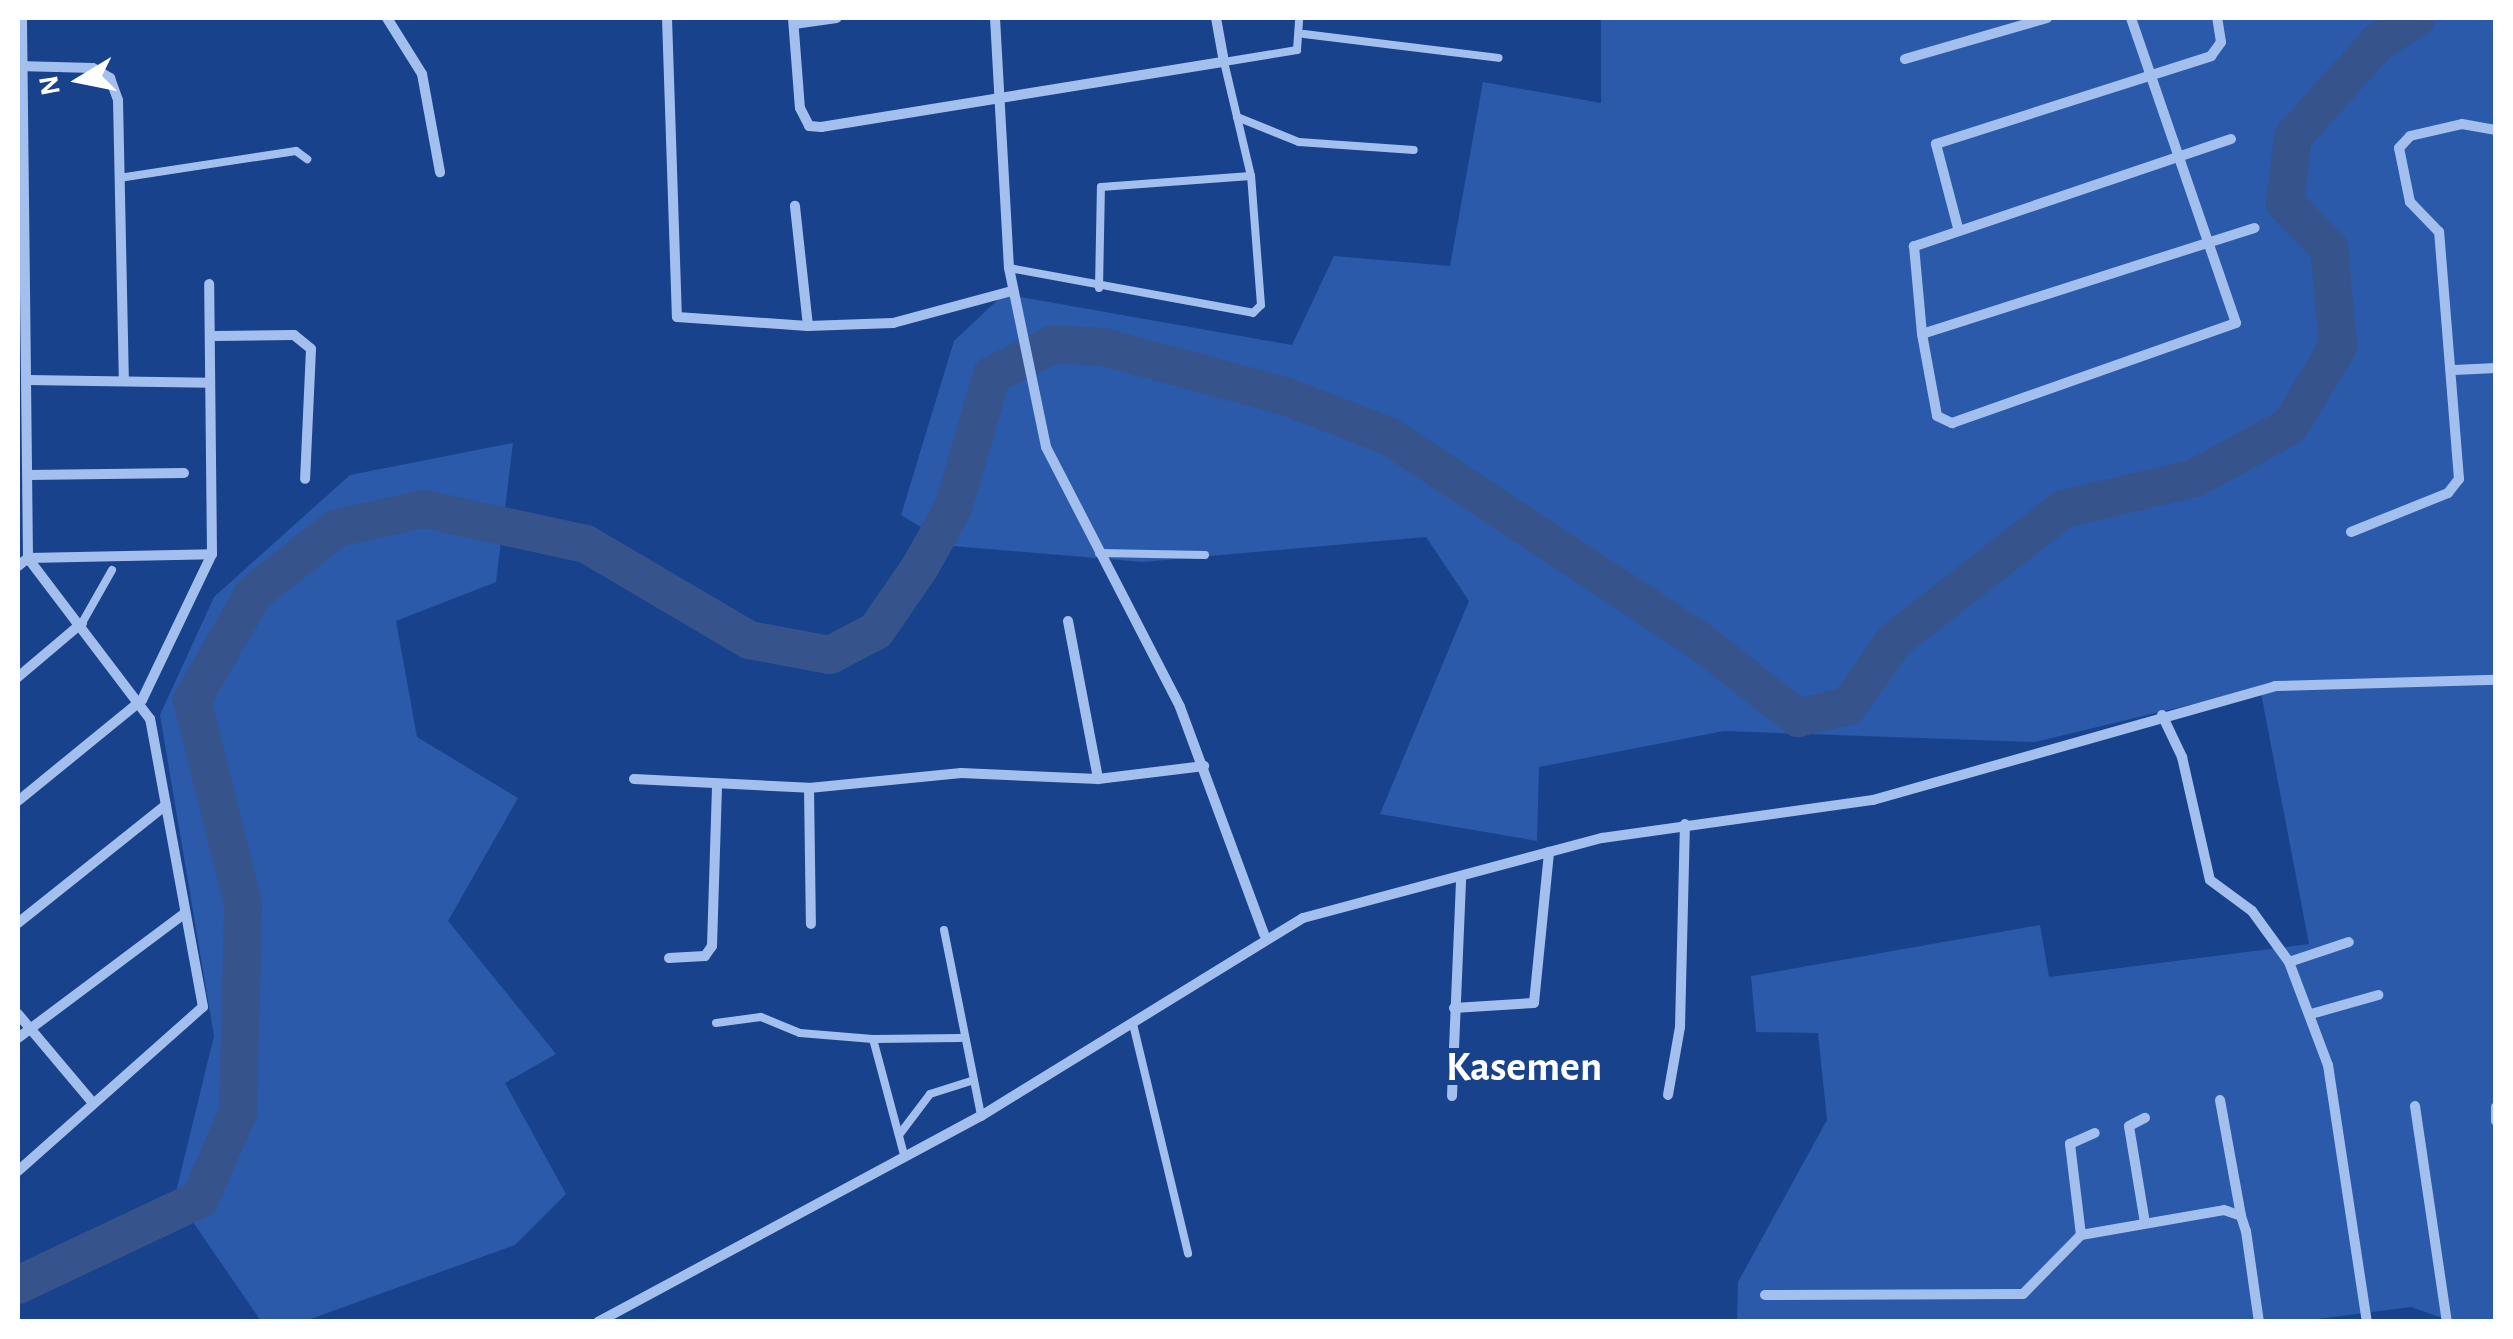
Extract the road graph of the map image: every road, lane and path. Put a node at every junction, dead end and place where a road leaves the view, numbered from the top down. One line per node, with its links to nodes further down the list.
1 (22, 18): 16 (street)
2 (386, 18): 25 (street)
3 (668, 18): 36 (street)
4 (837, 18): 11 (street)
5 (995, 18): 18 (street)
6 (1216, 18): 15 (street)
7 (1299, 18): 12 (lane)
8 (2046, 18): 14 (street)
9 (2131, 18): 17 (street)
10 (2217, 18): 17 (street)
11 (794, 21): 18 (street)
12 (1304, 34): 13 (lane); 15 (lane)
13 (1499, 58)
14 (1905, 58)
15 (1224, 62): 18 (street); 19 (lane)
16 (20, 66): 27 (street); 41 (street)
17 (2148, 76): 23 (street); 29 (street)
18 (995, 102): 32 (street)
19 (1237, 118): 22 (lane); 26 (lane)
20 (2496, 130): 40 (street)
21 (2232, 140): 23 (street)
22 (1414, 150)
23 (2177, 157): 29 (street); 31 (street)
24 (306, 159): 27 (lane)
25 (440, 172)
26 (1251, 176): 34 (lane); 34 (lane)
27 (120, 178): 42 (street)
28 (795, 206): 36 (street)
29 (1958, 228): 37 (street)
30 (2255, 228): 31 (street)
31 (2206, 241): 37 (street); 37 (street)
32 (1009, 268): 34 (lane); 35 (street)
33 (208, 284): 38 (street)
34 (1099, 288)
35 (1013, 297): 36 (street); 50 (street)
36 (808, 326)
37 (1922, 334)
38 (215, 336): 43 (street); 46 (street)
39 (2496, 368): 40 (street)
40 (2454, 370): 49 (street)
41 (27, 380): 42 (street); 45 (street)
42 (124, 381): 43 (street)
43 (209, 383): 51 (street)
44 (184, 474): 45 (street)
45 (28, 475): 48 (street)
46 (305, 479)
47 (18, 504): 48 (street)
48 (28, 512): 53 (street)
49 (2351, 532)
50 (1095, 552): 52 (lane); 62 (street)
51 (212, 554): 53 (street); 60 (street)
52 (1204, 555)
53 (28, 558): 54 (street); 57 (street)
54 (18, 566)
55 (112, 570): 57 (lane)
56 (1068, 621): 64 (street)
57 (82, 623): 58 (street); 60 (street)
58 (18, 677)
59 (2496, 680): 61 (street)
60 (142, 700): 67 (street); 68 (street)
61 (2162, 715): 69 (street); 79 (street)
62 (1204, 766): 64 (street); 76 (street)
63 (634, 778): 65 (street)
64 (1098, 780): 66 (street)
65 (717, 785): 66 (street); 78 (street)
66 (809, 788): 74 (street)
67 (18, 801)
68 (166, 805): 72 (street); 73 (street)
69 (1684, 824): 70 (street); 91 (street)
70 (1549, 852): 71 (street); 81 (street)
71 (1461, 877): 76 (street); 81 (street)
72 (184, 914): 86 (street); 94 (street)
73 (18, 923)
74 (811, 924)
75 (944, 930): 88 (lane)
76 (1264, 934): 85 (street)
77 (2349, 942): 79 (street)
78 (668, 958)
79 (2289, 962): 83 (street)
80 (2378, 995): 83 (street)
81 (1454, 1008): 92 (street)
82 (18, 1014): 86 (street)
83 (2311, 1014): 111 (street)
84 (716, 1024): 89 (lane)
85 (1132, 1024): 97 (street); 107 (lane)
86 (30, 1029): 87 (street); 94 (street)
87 (18, 1038)
88 (960, 1038): 89 (lane); 90 (lane)
89 (873, 1039): 101 (lane)
90 (972, 1081): 97 (lane); 101 (lane)
91 (1668, 1095)
92 (1452, 1096)
93 (2220, 1100): 104 (street)
94 (93, 1103): 103 (street)
95 (2416, 1106): 112 (street)
96 (2496, 1108): 99 (street)
97 (980, 1116): 102 (street)
98 (2145, 1118): 105 (street)
99 (2496, 1122)
100 (2095, 1133): 106 (street)
101 (899, 1135): 102 (lane)
102 (904, 1154): 109 (street)
103 (18, 1171)
104 (2242, 1216): 105 (street); 110 (street)
105 (2145, 1223): 106 (street)
106 (2081, 1235): 108 (street)
107 (1188, 1253)
108 (1765, 1295)
109 (598, 1322)
110 (2259, 1322)
111 (2367, 1322)
112 (2447, 1322)

